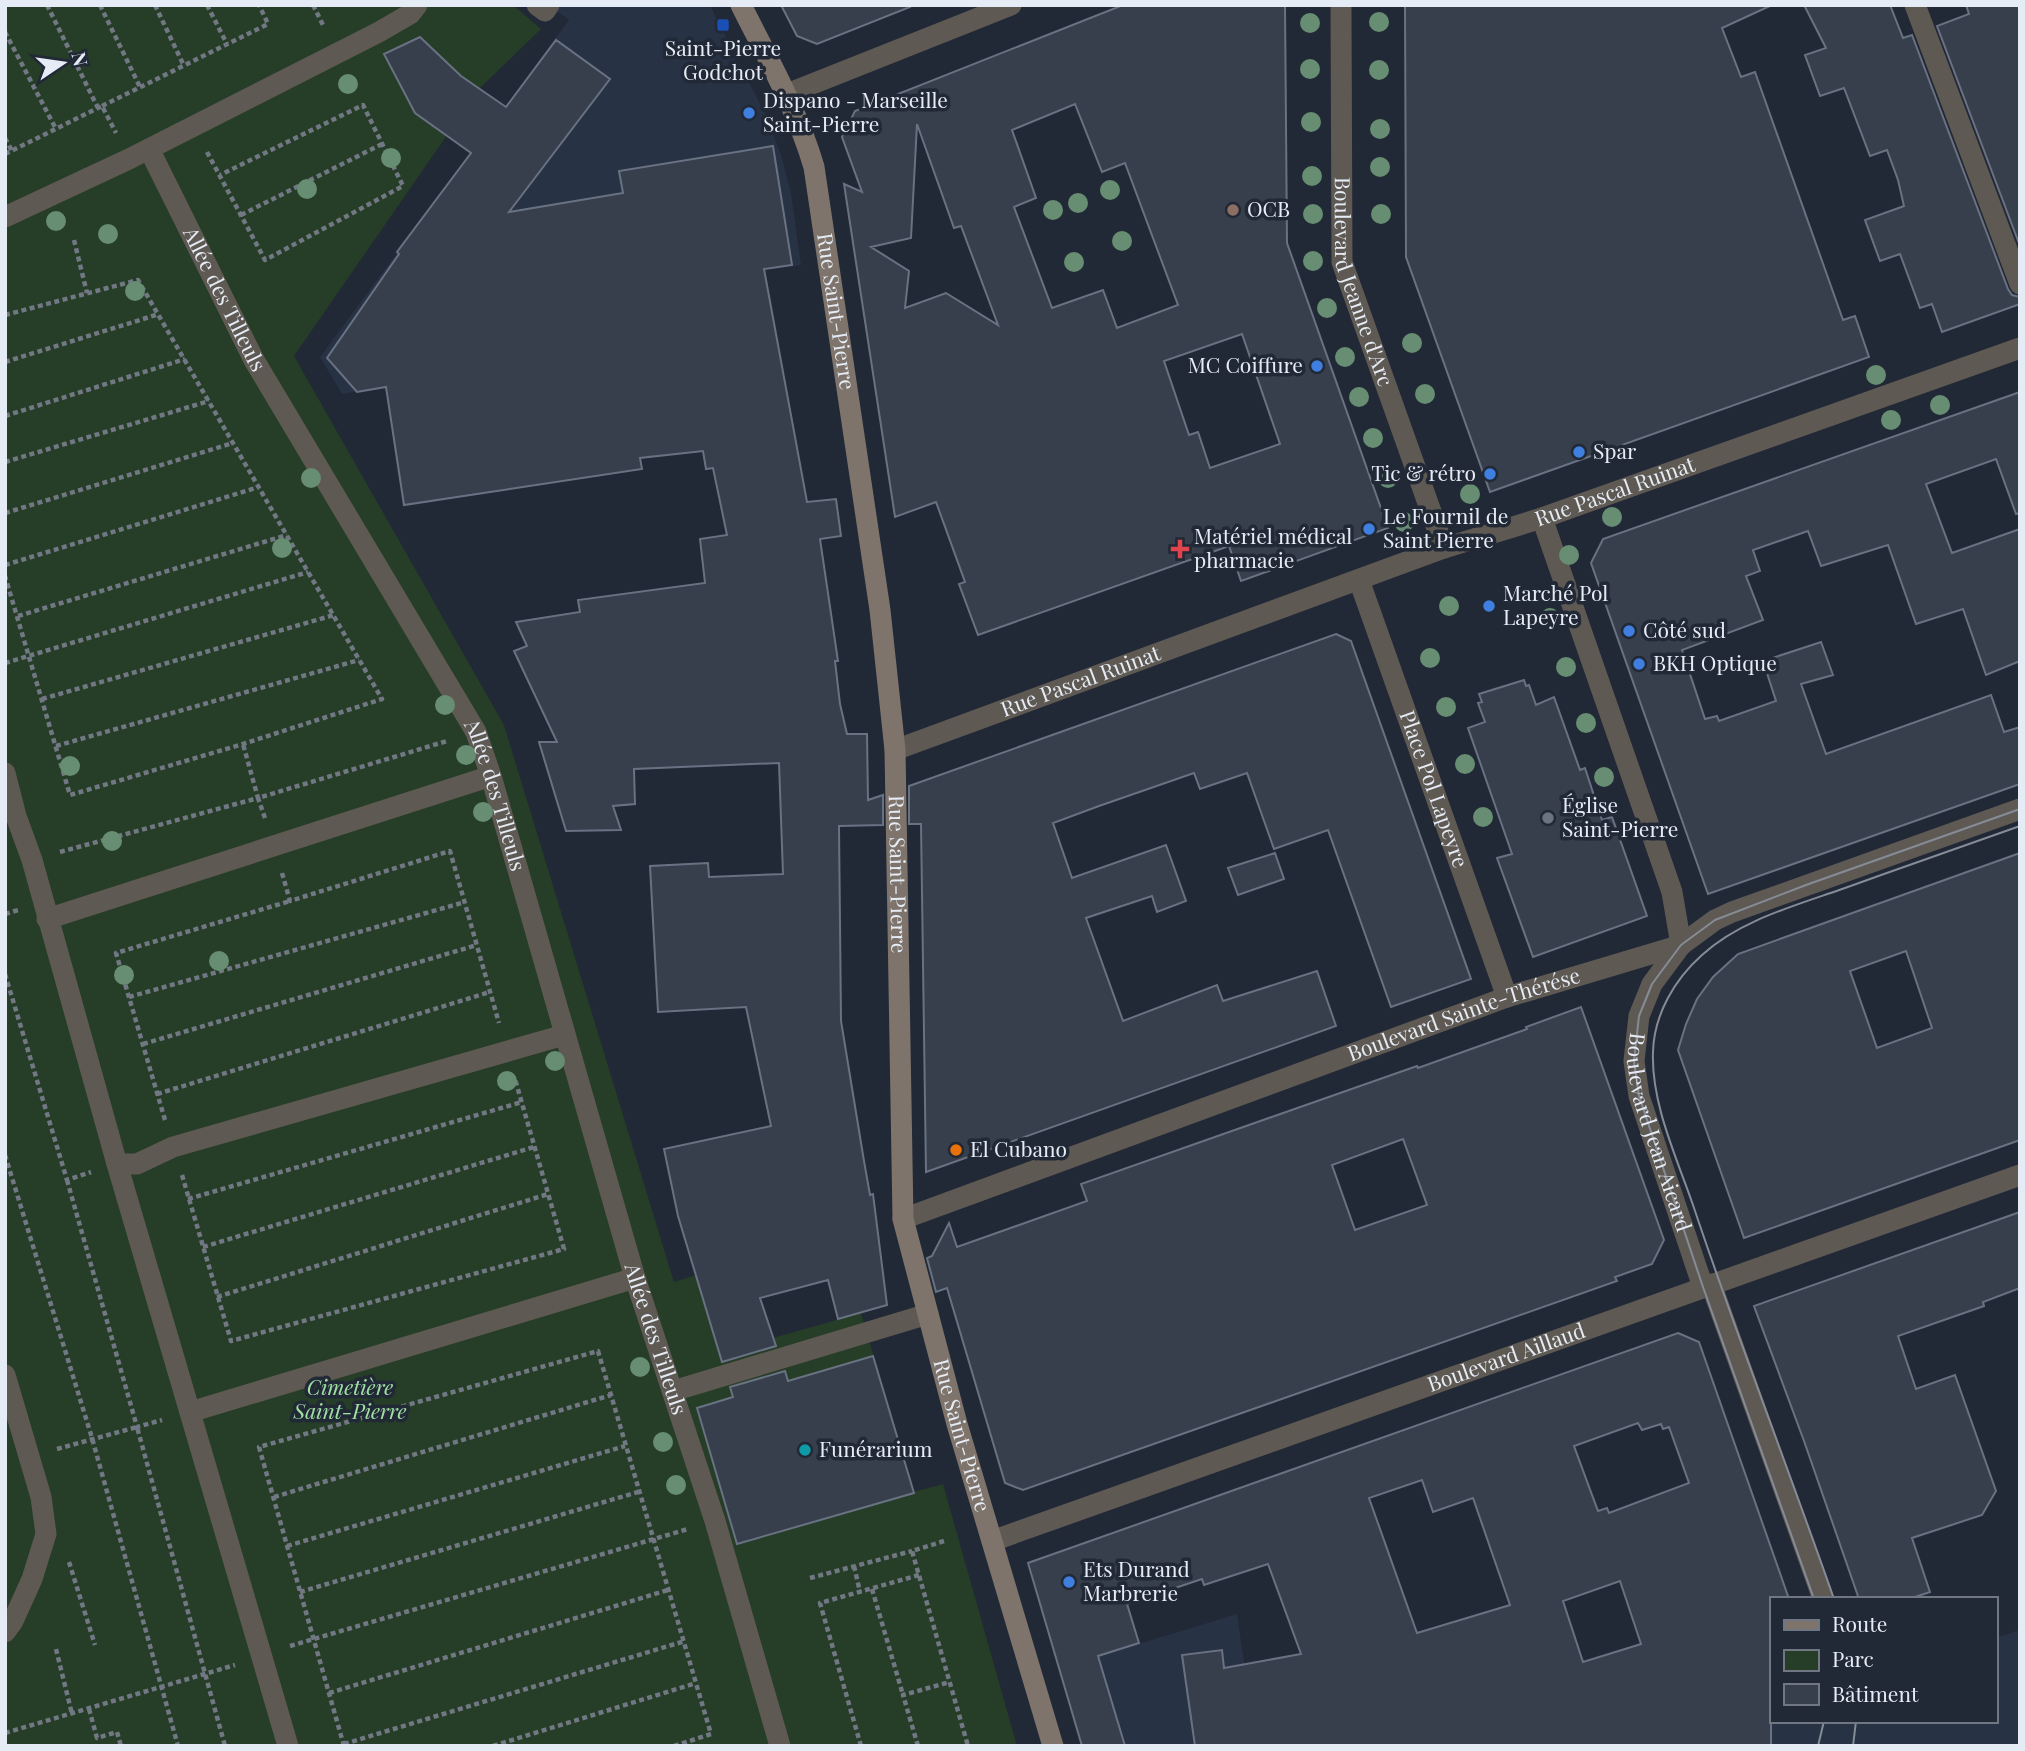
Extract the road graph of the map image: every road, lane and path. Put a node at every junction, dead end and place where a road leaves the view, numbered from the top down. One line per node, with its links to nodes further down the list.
1 (47, 5): 18 (path)
2 (100, 5): 16 (path)
3 (155, 5): 15 (path)
4 (207, 5): 14 (path)
5 (259, 5): 14 (path)
6 (417, 5): 19 (street)
7 (537, 5): 8 (street)
8 (549, 5)
9 (741, 5): 17 (main road, Rue Saint-Pierre)
10 (1011, 5): 17 (street)
11 (1341, 5): 46 (street, Boulevard Jeanne d'Arc)
12 (1915, 5): 31 (street)
13 (5, 32): 20 (path)
14 (227, 44): 15 (path)
15 (184, 66): 16 (path)
16 (140, 87): 18 (path)
17 (787, 93): 60 (main road, Rue Saint-Pierre)
18 (100, 107): 20 (path); 26 (path)
19 (193, 127): 23 (street); 27 (path)
20 (56, 129): 24 (path)
21 (5, 138): 24 (path)
22 (382, 144): 27 (path); 28 (path); 28 (path)
23 (149, 149): 26 (street); 57 (street, Allée des Tilleuls)
24 (12, 151): 25 (path)
25 (5, 154)
26 (129, 159): 29 (street)
27 (219, 175): 28 (path)
28 (241, 215)
29 (5, 217)
30 (74, 240): 32 (path)
31 (2020, 284)
32 (87, 293): 33 (path); 34 (path)
33 (159, 314): 36 (path); 37 (path)
34 (5, 315)
35 (2020, 348): 44 (street, Rue Pascal Ruinat)
36 (185, 359): 38 (path); 39 (path)
37 (5, 362)
38 (208, 401): 40 (path); 41 (path)
39 (5, 416)
40 (233, 443): 42 (path); 43 (path)
41 (5, 463)
42 (259, 487): 45 (path); 47 (path)
43 (5, 513)
44 (1542, 518): 46 (street, Rue Pascal Ruinat); 72 (street)
45 (287, 535): 48 (path); 52 (path)
46 (1444, 548): 50 (street, Rue Pascal Ruinat)
47 (5, 565)
48 (308, 572): 51 (path); 53 (path)
49 (5, 576): 52 (path)
50 (1359, 580): 60 (street, Rue Pascal Ruinat); 77 (street, Place Pol Lapeyre)
51 (334, 615): 54 (path); 56 (path)
52 (18, 616): 53 (path)
53 (29, 656): 55 (path); 56 (path)
54 (359, 660): 58 (path); 59 (path)
55 (5, 663)
56 (42, 699): 59 (path)
57 (476, 732): 62 (street, Allée des Tilleuls); 63 (path)
58 (243, 744): 59 (path); 63 (path)
59 (56, 747)
60 (895, 750): 89 (main road, Rue Saint-Pierre)
61 (5, 773): 67 (street)
62 (491, 776): 65 (street); 78 (street, Allée des Tilleuls)
63 (258, 798): 65 (path); 67 (path)
64 (2020, 809): 72 (street, Boulevard Sainte-Thérése)
65 (274, 846): 68 (path); 70 (street)
66 (450, 851): 68 (path)
67 (32, 860): 70 (street)
68 (290, 901): 73 (path)
69 (465, 902): 76 (path)
70 (47, 919): 84 (street)
71 (477, 945): 79 (path)
72 (1681, 945): 77 (street, Boulevard Sainte-Thérése); 93 (street, Boulevard Jean Aicard)
73 (116, 953)
74 (5, 974): 86 (path)
75 (491, 992): 80 (path)
76 (129, 997)
77 (1507, 998): 89 (street, Boulevard Sainte-Thérése)
78 (564, 1035): 84 (street); 92 (street, Allée des Tilleuls)
79 (143, 1044)
80 (157, 1094)
81 (522, 1102): 88 (path)
82 (534, 1147): 90 (path)
83 (5, 1155): 102 (path)
84 (117, 1164): 86 (path); 100 (street)
85 (2020, 1175): 93 (street, Boulevard Aillaud)
86 (67, 1180): 101 (path)
87 (548, 1194): 94 (path)
88 (188, 1199)
89 (904, 1219): 95 (main road, Rue Saint-Pierre)
90 (203, 1247)
91 (564, 1249): 96 (path)
92 (635, 1278): 98 (street, Allée des Tilleuls); 100 (street)
93 (1707, 1285): 111 (street, Boulevard Aillaud); 121 (street, Boulevard Jean Aicard)
94 (217, 1297)
95 (928, 1314): 98 (street); 111 (main road, Rue Saint-Pierre)
96 (231, 1341)
97 (5, 1376): 104 (street)
98 (673, 1391): 107 (street, Allée des Tilleuls)
99 (611, 1395): 103 (path); 106 (path); 106 (path)
100 (190, 1412): 101 (path); 140 (street)
101 (137, 1427): 102 (path); 127 (path)
102 (92, 1438): 104 (path); 130 (path)
103 (625, 1446): 105 (path); 112 (path)
104 (29, 1457): 108 (street)
105 (638, 1492): 109 (path); 119 (path)
106 (274, 1497): 112 (path)
107 (715, 1521): 109 (path); 143 (street, Allée des Tilleuls)
108 (46, 1534): 122 (street); 125 (path)
109 (653, 1540): 118 (path); 123 (path)
110 (944, 1541): 113 (path)
111 (992, 1541): 147 (main road, Rue Saint-Pierre)
112 (287, 1546): 119 (path)
113 (912, 1552): 114 (path); 115 (path)
114 (854, 1566): 116 (path); 120 (path)
115 (919, 1575): 117 (path); 128 (path)
116 (810, 1578)
117 (872, 1589): 120 (path); 132 (path)
118 (668, 1590): 124 (path); 131 (path)
119 (300, 1592): 123 (path)
120 (860, 1592): 144 (path)
121 (1822, 1597)
122 (5, 1632)
123 (313, 1639): 131 (path)
124 (685, 1641): 129 (path); 136 (path)
125 (94, 1645)
126 (55, 1649): 134 (path)
127 (204, 1675): 130 (path); 139 (path)
128 (950, 1682): 132 (path); 146 (path)
129 (696, 1683): 141 (path); 142 (path)
130 (161, 1688): 133 (path); 138 (path)
131 (329, 1693): 136 (path)
132 (903, 1695): 145 (path)
133 (89, 1709): 134 (path); 137 (path)
134 (72, 1714): 135 (path)
135 (5, 1733)
136 (344, 1745)
137 (121, 1746)
138 (178, 1746)
139 (225, 1746)
140 (288, 1746)
141 (492, 1746)
142 (674, 1746)
143 (780, 1746)
144 (861, 1746)
145 (918, 1746)
146 (968, 1746)
147 (1053, 1746)

